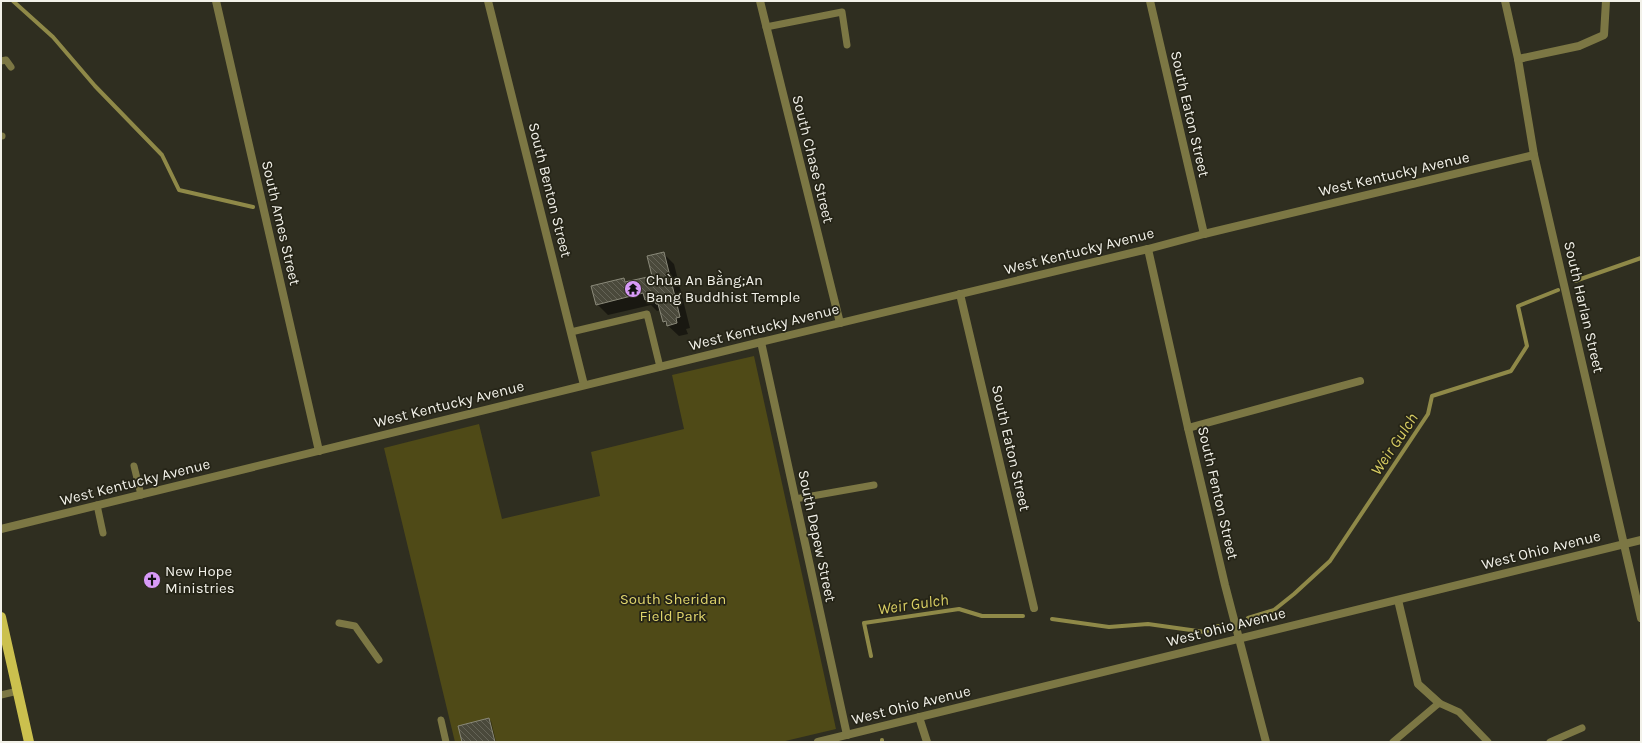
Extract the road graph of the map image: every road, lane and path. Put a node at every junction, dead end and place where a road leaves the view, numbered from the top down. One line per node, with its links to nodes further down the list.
1 (216, 1): 23 (street, South Ames Street)
2 (488, 1): 17 (street, South Benton Street)
3 (760, 1): 7 (street, South Chase Street)
4 (1150, 1): 13 (street, South Eaton Street)
5 (1505, 1): 9 (street, South Harlan Street)
6 (1606, 1): 9 (street)
7 (766, 27): 8 (lane); 16 (street, South Chase Street)
8 (847, 45)
9 (1518, 59): 12 (street, South Harlan Street)
10 (1, 61): 11 (lane)
11 (11, 67)
12 (1534, 155): 13 (street, West Kentucky Avenue); 32 (street, South Harlan Street)
13 (1204, 234): 14 (street, West Kentucky Avenue)
14 (1148, 249): 15 (street, West Kentucky Avenue); 22 (street, South Fenton Street)
15 (960, 294): 16 (street, West Kentucky Avenue); 34 (street, South Eaton Street)
16 (840, 323): 18 (street, West Kentucky Avenue)
17 (571, 332): 19 (lane); 21 (street, South Benton Street)
18 (761, 342): 19 (street, West Kentucky Avenue); 27 (street, South Depew Street)
19 (660, 367): 21 (street, West Kentucky Avenue)
20 (1360, 381): 22 (street)
21 (584, 385): 23 (street, West Kentucky Avenue)
22 (1188, 428): 38 (street, South Fenton Street)
23 (319, 451): 26 (street, West Kentucky Avenue)
24 (134, 466): 26 (lane)
25 (874, 485): 27 (lane)
26 (141, 495): 28 (street, West Kentucky Avenue)
27 (795, 499): 46 (street, South Depew Street)
28 (97, 505): 29 (street, West Kentucky Avenue); 30 (lane)
29 (1, 529)
30 (103, 533)
31 (1641, 540): 32 (street, West Ohio Avenue)
32 (1624, 544): 33 (street, West Ohio Avenue); 36 (street, South Harlan Street)
33 (1398, 600): 38 (street, West Ohio Avenue); 42 (street)
34 (1034, 608)
35 (1, 617): 40 (main road)
36 (1641, 618)
37 (339, 623): 39 (lane)
38 (1240, 638): 43 (street, West Ohio Avenue); 51 (street, South Fenton Street)
39 (379, 660)
40 (18, 691): 41 (lane); 47 (main road)
41 (1, 694)
42 (1439, 703): 52 (lane); 53 (lane)
43 (919, 717): 46 (street, West Ohio Avenue); 50 (street)
44 (441, 720): 48 (lane)
45 (1582, 728): 54 (lane)
46 (847, 735): 49 (street, West Ohio Avenue)
47 (29, 742)
48 (446, 742)
49 (818, 742)
50 (926, 742)
51 (1266, 742)
52 (1393, 742)
53 (1488, 742)
54 (1550, 742)

